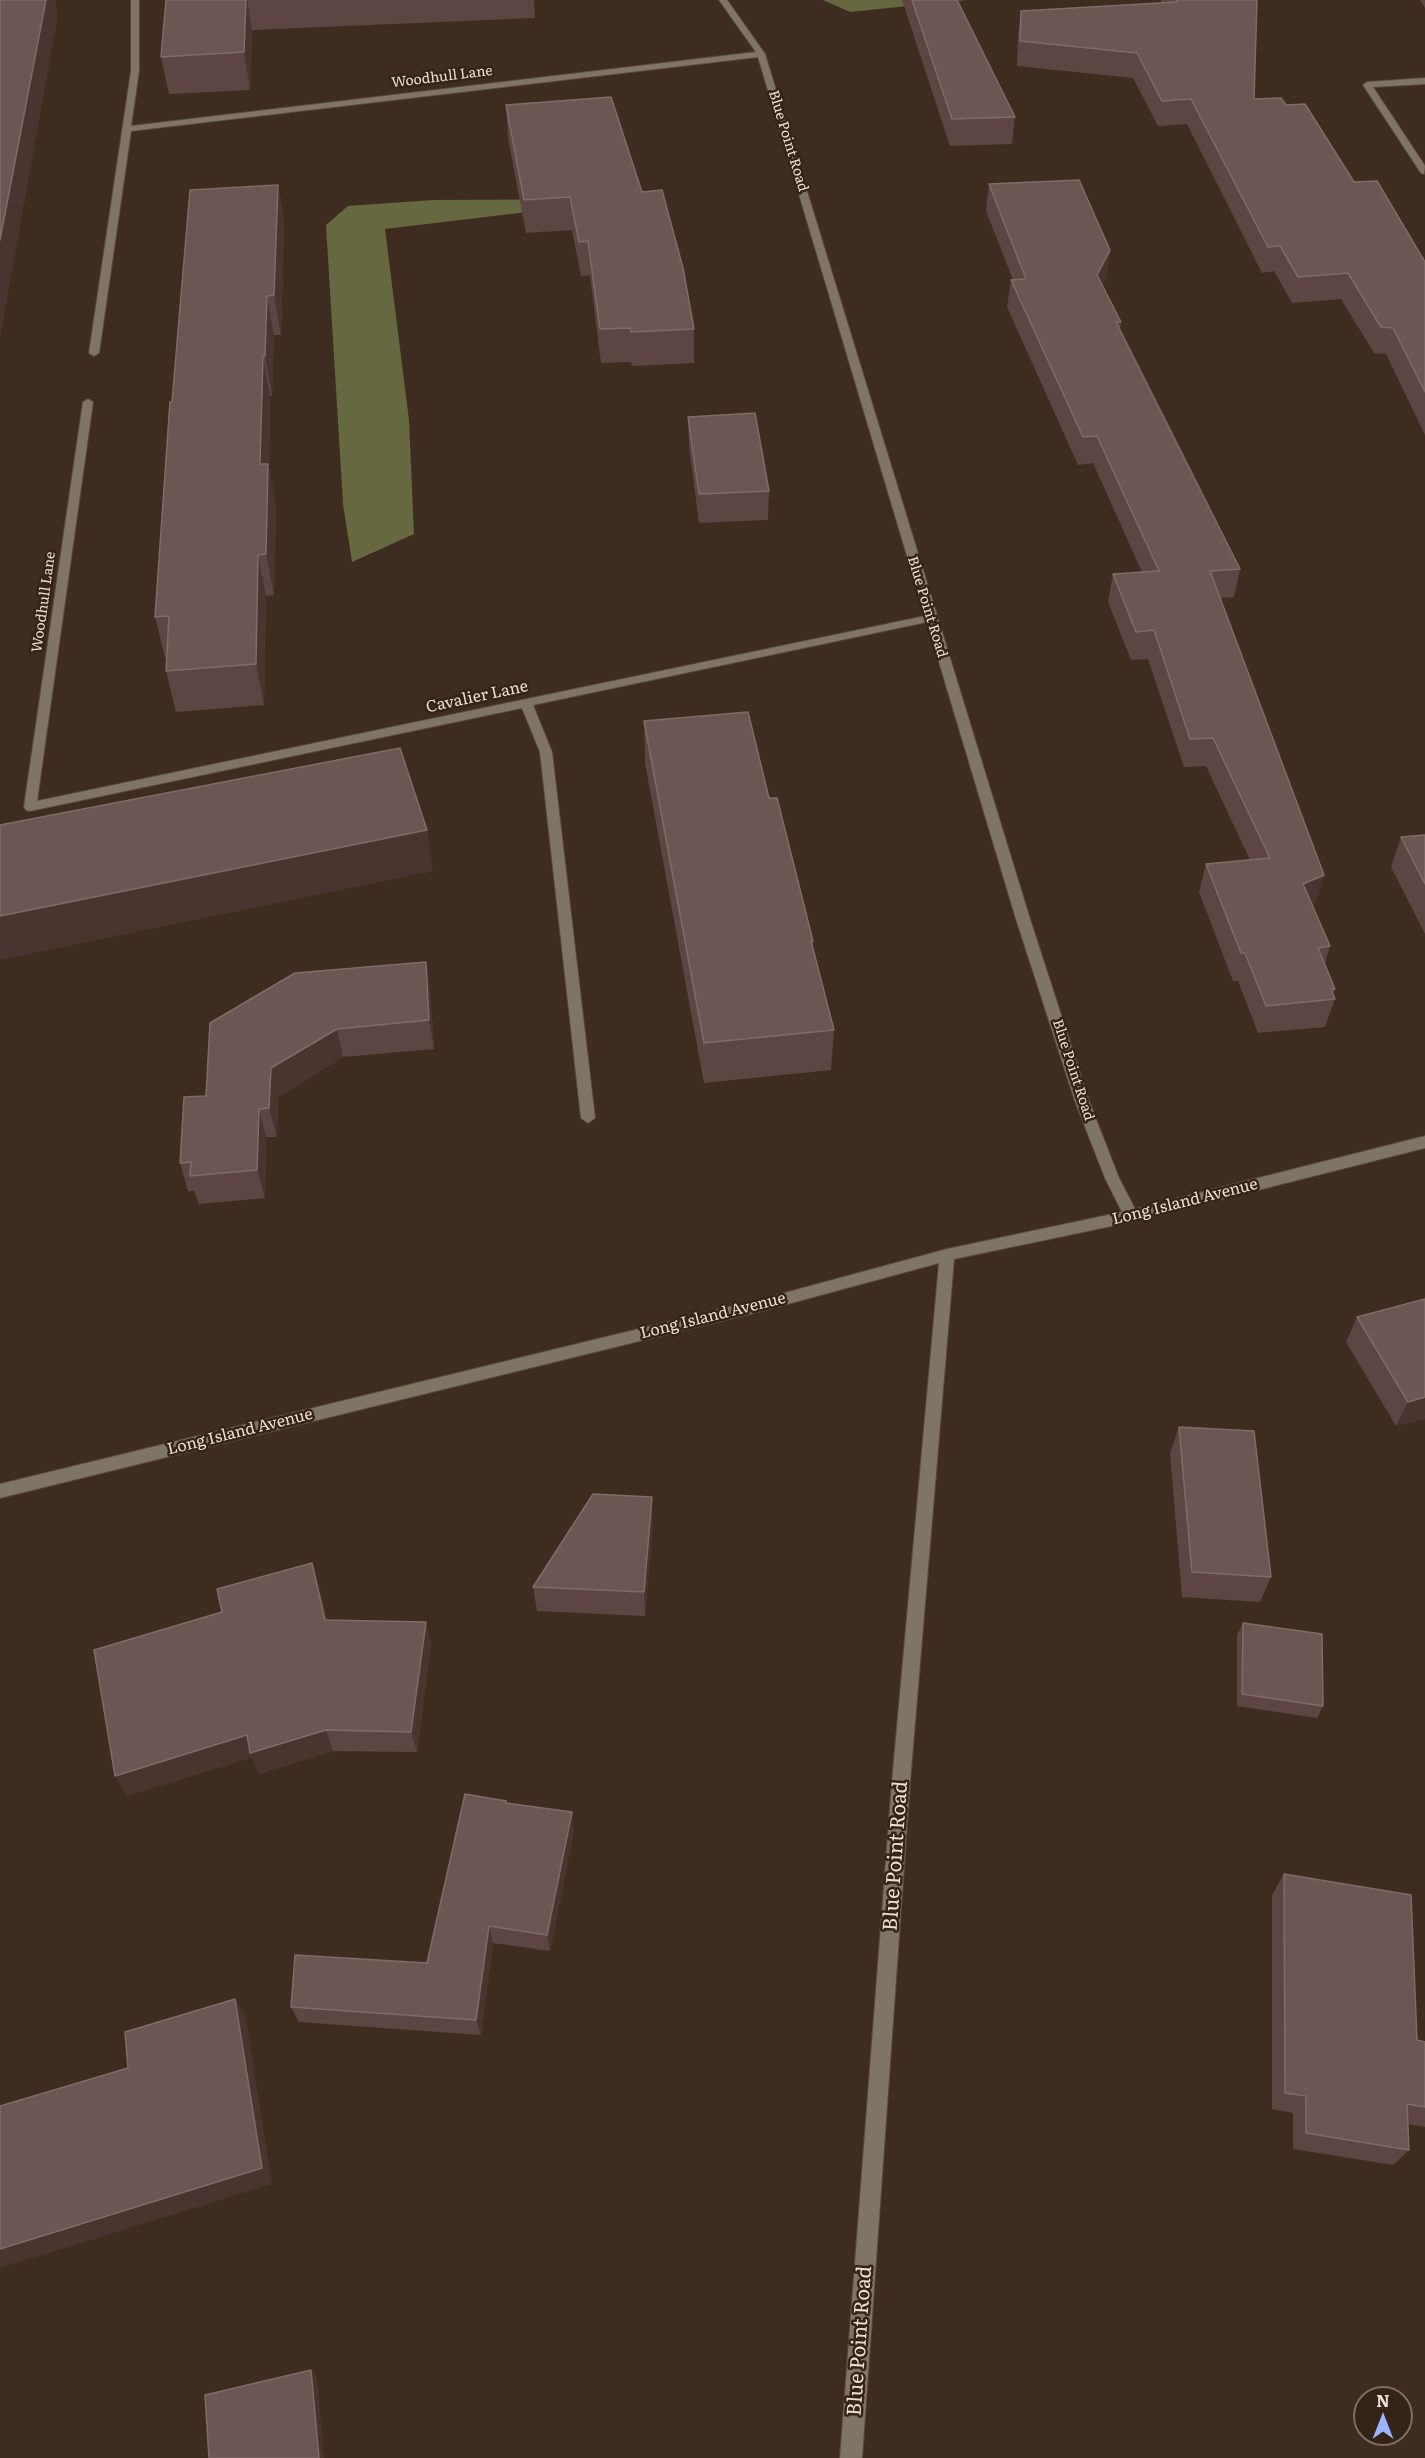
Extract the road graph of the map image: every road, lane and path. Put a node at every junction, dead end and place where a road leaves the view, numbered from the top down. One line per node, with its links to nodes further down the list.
1 (135, 0): 5 (street)
2 (723, 0): 3 (street, Blue Point Road)
3 (761, 54): 5 (street, Woodhull Lane); 9 (street, Blue Point Road)
4 (1425, 81): 6 (street)
5 (126, 129): 7 (street)
6 (1424, 171)
7 (94, 353)
8 (88, 402): 11 (street, Woodhull Lane)
9 (931, 618): 10 (street, Cavalier Lane); 14 (street, Blue Point Road)
10 (526, 703): 11 (street, Cavalier Lane); 12 (street)
11 (30, 807)
12 (588, 1118)
13 (1425, 1142): 14 (street, Long Island Avenue)
14 (1131, 1216): 15 (street, Long Island Avenue)
15 (947, 1255): 16 (street, Long Island Avenue); 17 (street, Blue Point Road)
16 (0, 1491)
17 (851, 2458)

